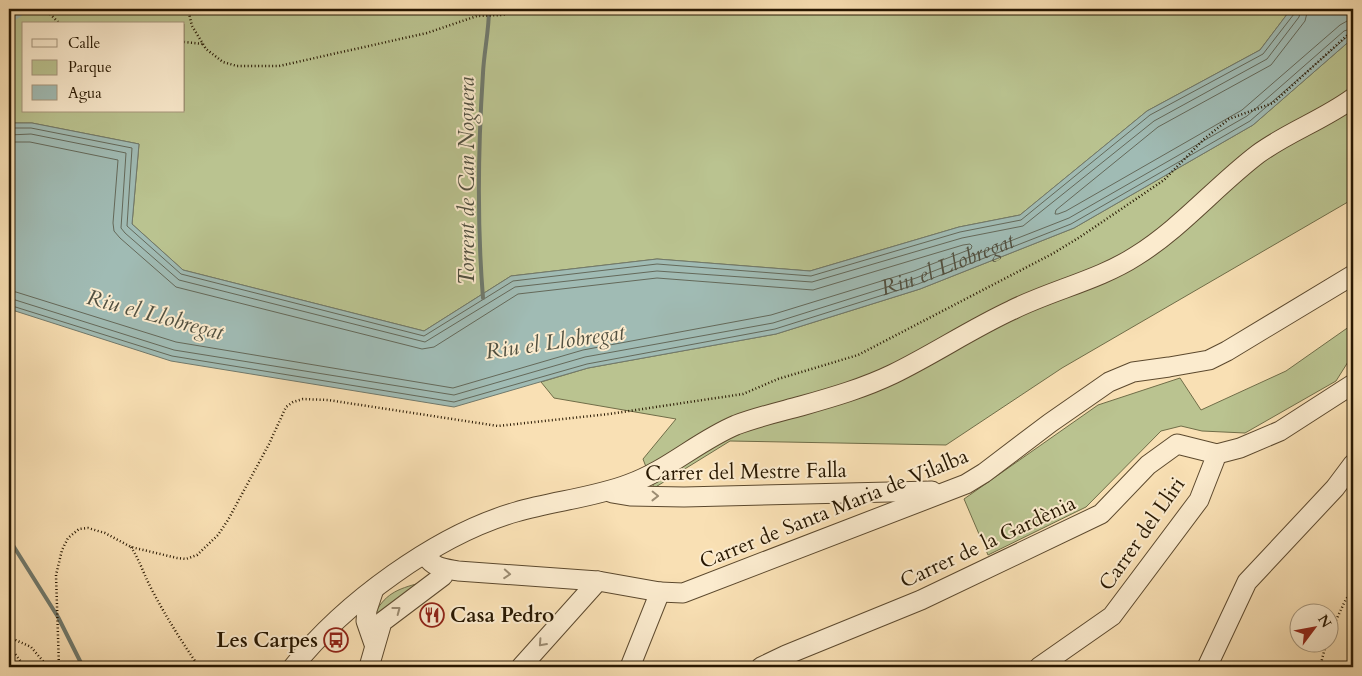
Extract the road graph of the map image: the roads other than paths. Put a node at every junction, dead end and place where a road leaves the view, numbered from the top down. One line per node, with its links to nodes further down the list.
1 (1353, 98): 9 (street)
2 (1353, 275): 8 (street, Carrer de Santa Maria de Vilalba)
3 (1353, 384): 4 (street)
4 (1217, 454): 22 (street, Carrer de la Gardènia); 23 (street, Carrer del Lliri)
5 (1353, 464): 7 (street)
6 (1353, 482): 7 (street)
7 (1335, 488): 24 (street)
8 (947, 491): 9 (street, Carrer del Mestre Falla, one-way to 8); 15 (street, Carrer de Santa Maria de Vilalba)
9 (606, 492): 10 (street)
10 (425, 555): 11 (street, Carrer de Santa Maria de Vilalba); 12 (street)
11 (450, 573): 12 (street, Carrer de Santa Maria de Vilalba); 13 (street, Carrer de Santa Maria de Vilalba, one-way to 13); 17 (street, one-way to 11)
12 (393, 575): 14 (street)
13 (598, 581): 15 (street, Carrer de Santa Maria de Vilalba); 20 (street, one-way to 20)
14 (374, 589): 16 (street); 17 (street)
15 (660, 592): 21 (street)
16 (328, 626): 17 (street); 18 (street)
17 (374, 644): 19 (street)
18 (293, 667)
19 (369, 667)
20 (521, 667)
21 (630, 667)
22 (761, 667)
23 (1039, 667)
24 (1206, 667)

